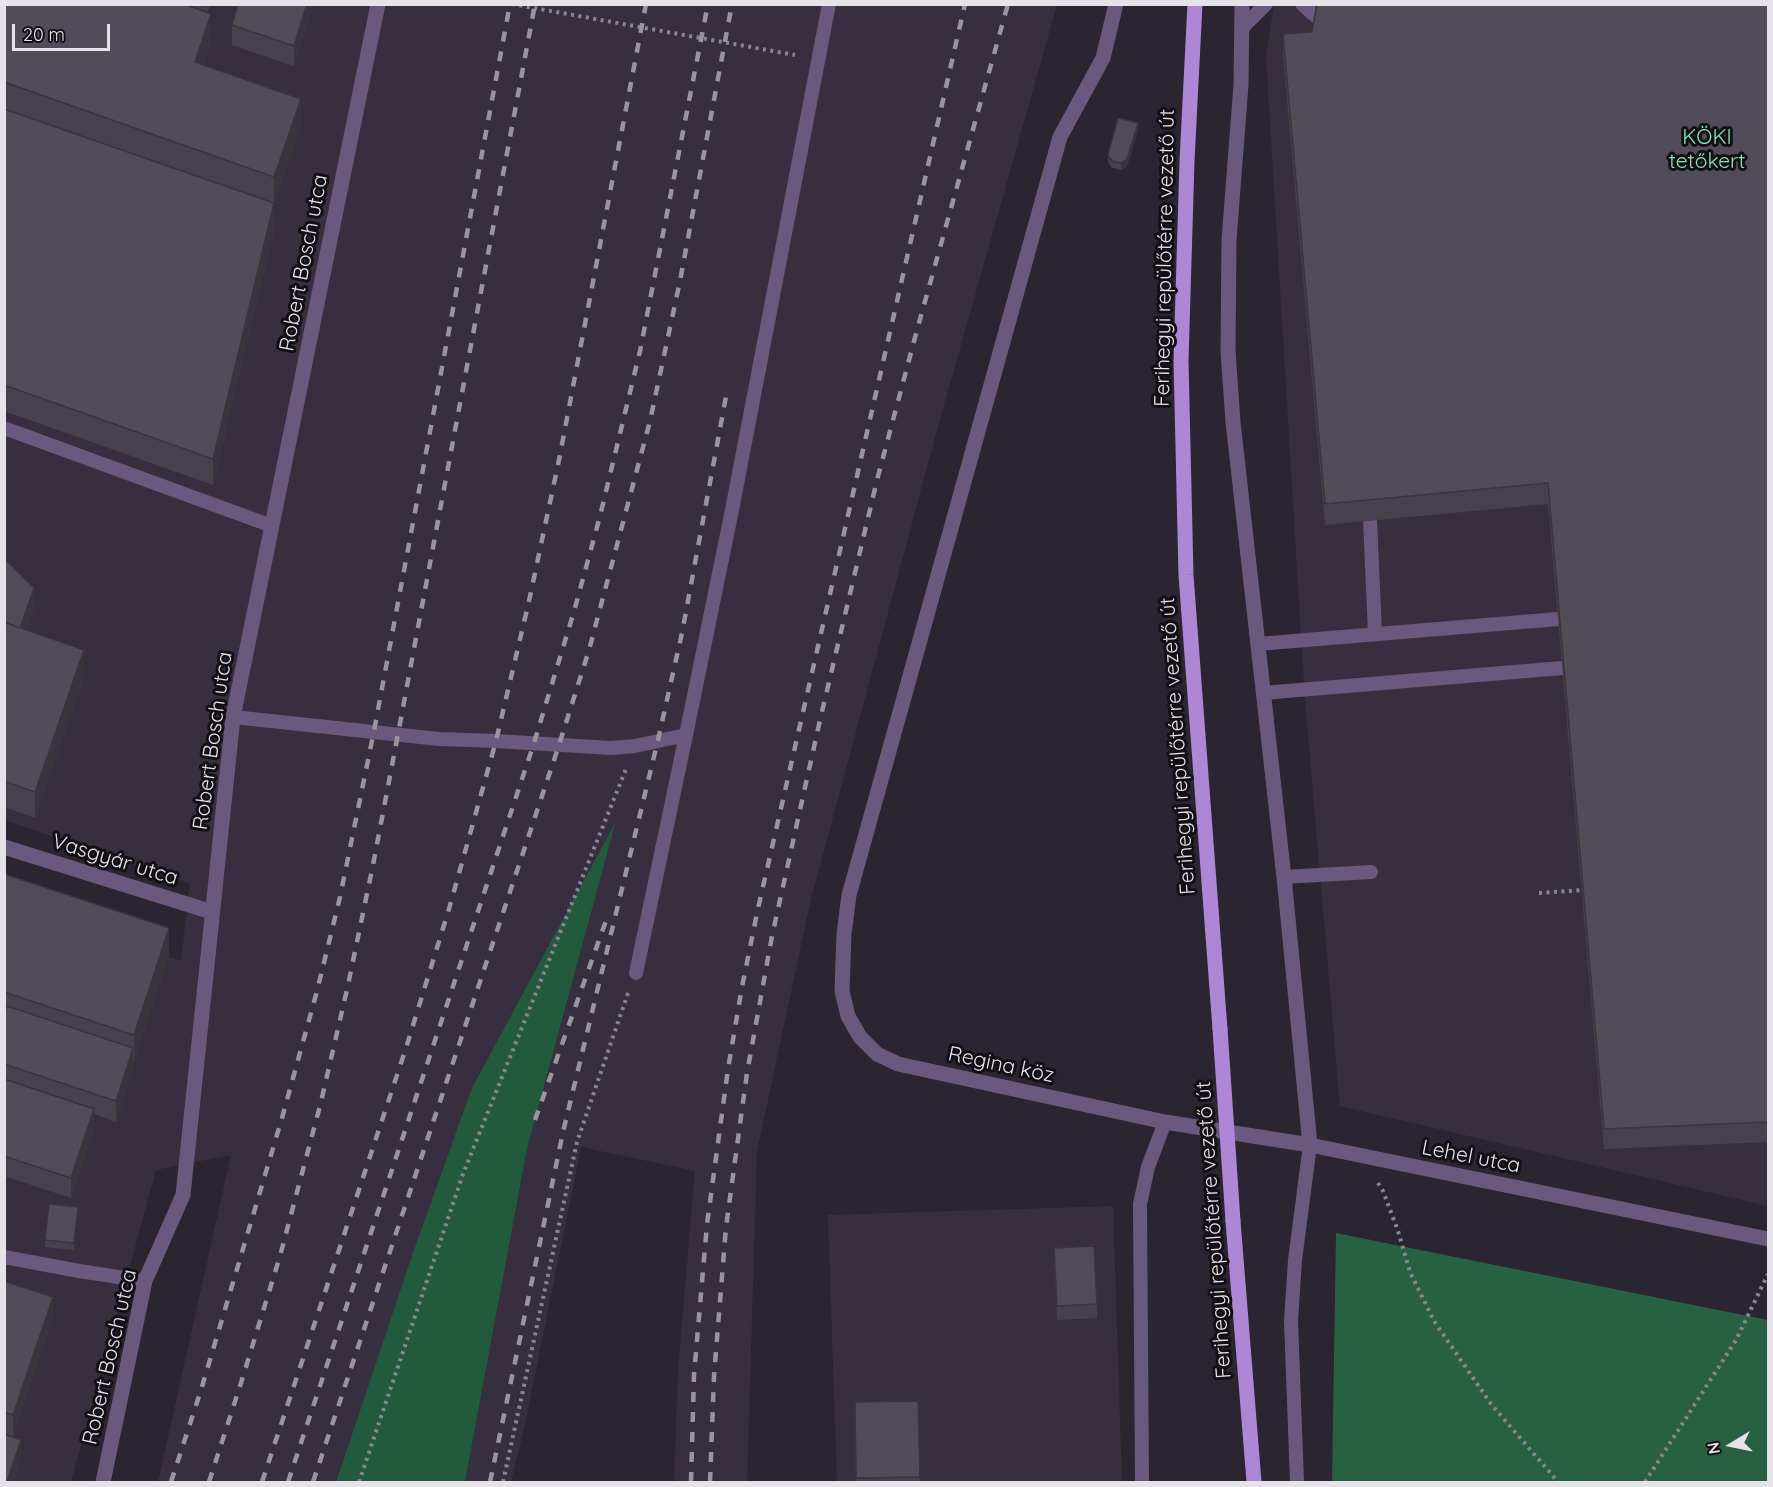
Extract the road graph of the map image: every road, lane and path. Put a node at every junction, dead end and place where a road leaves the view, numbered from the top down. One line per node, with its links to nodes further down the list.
1 (378, 4): 14 (street, Robert Bosch utca)
2 (512, 4): 11 (path)
3 (829, 4): 11 (lane)
4 (1116, 4): 30 (street, Regina köz)
5 (1195, 4): 41 (main road, Ferihegyi repülőtérre vezető út, bridge)
6 (1242, 4): 10 (street)
7 (1266, 4): 10 (lane)
8 (1302, 4): 9 (lane)
9 (1322, 22)
10 (1243, 27): 17 (street)
11 (819, 60): 21 (lane)
12 (4, 428): 14 (lane)
13 (1370, 520): 16 (lane)
14 (272, 526): 20 (street, Robert Bosch utca)
15 (1558, 618): 16 (lane)
16 (1375, 633): 17 (lane)
17 (1258, 644): 19 (street)
18 (1562, 668): 19 (lane)
19 (1263, 693): 25 (street)
20 (233, 717): 22 (lane); 28 (street, Robert Bosch utca)
21 (686, 735): 22 (lane); 29 (lane)
22 (635, 746): 38 (path)
23 (4, 847): 28 (street, Vasgyár utca)
24 (1371, 872): 25 (lane)
25 (1284, 877): 31 (street)
26 (1582, 890): 27 (path)
27 (1539, 893)
28 (212, 912): 36 (street, Robert Bosch utca)
29 (636, 973): 39 (path)
30 (1165, 1122): 31 (street, Lehel utca); 40 (lane)
31 (1310, 1145): 32 (street, Lehel utca); 42 (lane)
32 (1361, 1156): 33 (street, Lehel utca); 43 (path)
33 (1768, 1239)
34 (4, 1257): 36 (lane)
35 (1768, 1274): 44 (path)
36 (145, 1281): 37 (street, Robert Bosch utca)
37 (103, 1482)
38 (359, 1482)
39 (503, 1482)
40 (1142, 1482)
41 (1254, 1482)
42 (1297, 1482)
43 (1558, 1482)
44 (1645, 1482)

